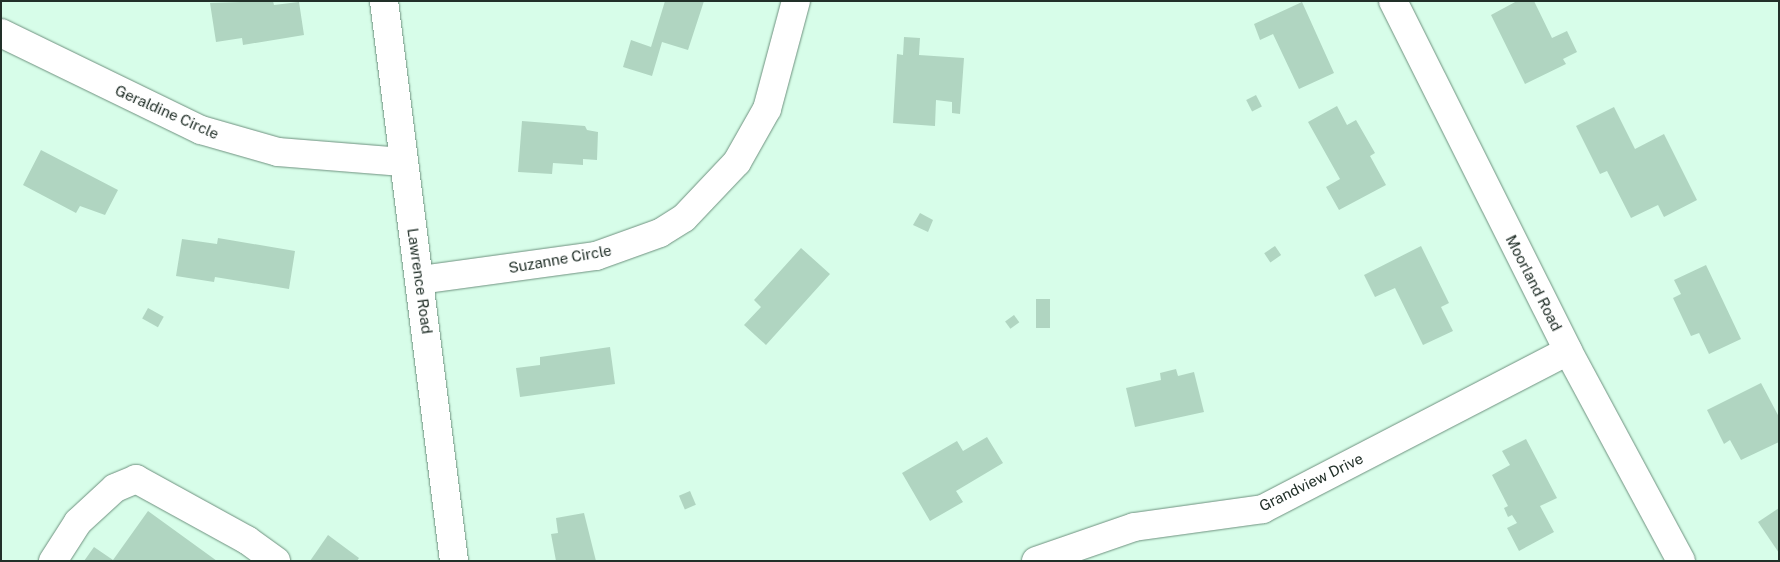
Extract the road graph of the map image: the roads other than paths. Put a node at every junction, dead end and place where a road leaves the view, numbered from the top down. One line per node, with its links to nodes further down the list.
1 (384, 1): 5 (street, Lawrence Road)
2 (796, 1): 6 (street, Suzanne Circle)
3 (1393, 1): 7 (street, Moorland Road)
4 (1, 33): 5 (street, Geraldine Circle)
5 (403, 162): 6 (street, Lawrence Road)
6 (420, 280): 10 (street, Lawrence Road)
7 (1568, 351): 11 (street, Grandview Drive); 12 (street, Moorland Road)
8 (53, 561): 9 (street)
9 (276, 561)
10 (454, 561)
11 (1036, 561)
12 (1681, 561)

